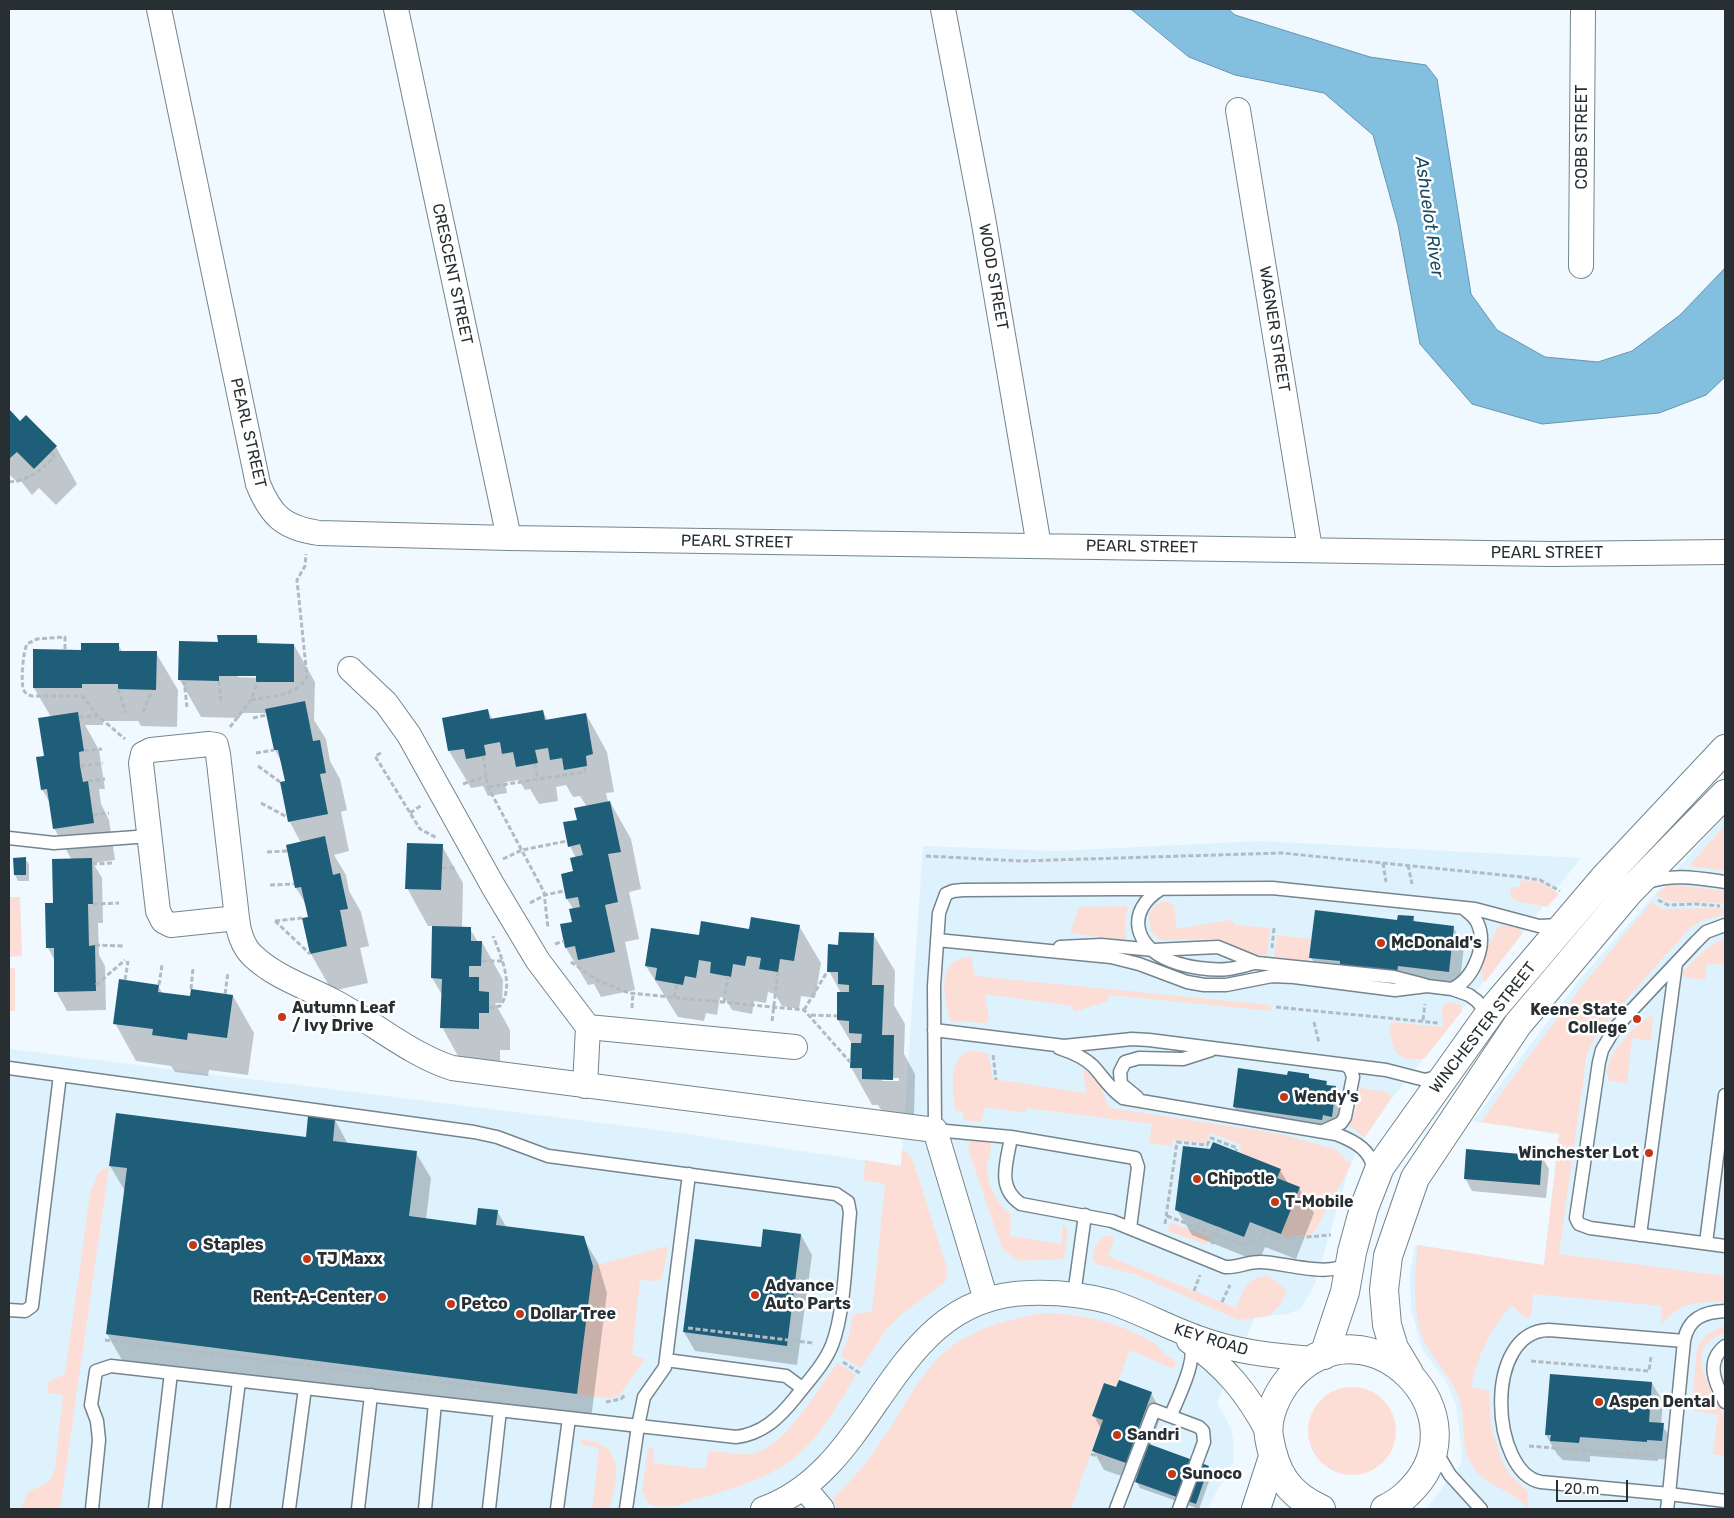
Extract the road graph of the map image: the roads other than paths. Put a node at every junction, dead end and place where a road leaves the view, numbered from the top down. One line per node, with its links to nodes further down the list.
1 (159, 9): 7 (street, PEARL STREET)
2 (396, 9): 7 (street, CRESCENT STREET)
3 (943, 9): 8 (street, WOOD STREET)
4 (1583, 9): 6 (street, COBB STREET)
5 (1238, 110): 9 (street, WAGNER STREET)
6 (1581, 266)
7 (508, 538): 8 (street, PEARL STREET)
8 (1039, 546): 9 (street, PEARL STREET)
9 (1310, 549): 10 (street, PEARL STREET)
10 (1725, 552)
11 (350, 669): 31 (street)
12 (1725, 749): 19 (street, WINCHESTER STREET)
13 (1725, 794): 18 (street, WINCHESTER STREET)
14 (150, 836): 15 (lane); 21 (street); 21 (street)
15 (9, 838)
16 (1725, 882): 18 (lane)
17 (1162, 888): 20 (lane); 23 (lane); 25 (lane)
18 (1640, 894): 64 (street, WINCHESTER STREET)
19 (1567, 907): 20 (lane); 30 (street, WINCHESTER STREET)
20 (1463, 908): 29 (lane)
21 (237, 918): 40 (street)
22 (1725, 925): 27 (lane)
23 (937, 940): 24 (lane); 32 (lane)
24 (1040, 950): 25 (lane); 28 (lane)
25 (1154, 950): 26 (lane); 26 (lane)
26 (1257, 962): 28 (lane)
27 (1676, 963): 50 (lane); 50 (lane)
28 (1427, 986): 29 (lane)
29 (1452, 989): 30 (lane)
30 (1484, 1021): 38 (street, WINCHESTER STREET)
31 (588, 1027): 34 (street); 40 (street)
32 (934, 1030): 33 (lane); 43 (lane)
33 (1045, 1044): 35 (lane); 42 (lane)
34 (796, 1048)
35 (1216, 1048): 36 (lane); 42 (lane)
36 (1345, 1065): 38 (lane); 44 (lane)
37 (9, 1068): 39 (lane)
38 (1445, 1074): 47 (street, WINCHESTER STREET)
39 (60, 1075): 46 (lane); 56 (lane)
40 (585, 1086): 43 (street)
41 (1725, 1095): 51 (lane)
42 (1158, 1105): 44 (lane)
43 (935, 1130): 45 (lane); 55 (street)
44 (1323, 1131): 47 (lane)
45 (1011, 1137): 48 (lane); 49 (lane)
46 (690, 1174): 62 (lane); 67 (lane)
47 (1375, 1180): 53 (street, WINCHESTER STREET)
48 (1085, 1215): 49 (lane); 54 (lane)
49 (1130, 1228): 53 (lane)
50 (1640, 1234): 51 (lane)
51 (1706, 1243): 52 (lane)
52 (1725, 1246)
53 (1351, 1258): 61 (street, WINCHESTER STREET)
54 (1074, 1295): 55 (street); 58 (street)
55 (986, 1300): 78 (street)
56 (9, 1310)
57 (1725, 1311): 59 (lane)
58 (1176, 1332): 61 (street, KEY ROAD); 72 (lane); 75 (street, KEY ROAD)
59 (1684, 1341): 79 (lane); 79 (lane)
60 (1725, 1346): 69 (lane)
61 (1319, 1357): 64 (street); 75 (street)
62 (666, 1360): 67 (lane); 74 (lane)
63 (171, 1373): 65 (lane); 81 (lane); 82 (lane)
64 (1409, 1373): 76 (street)
65 (239, 1381): 66 (lane); 83 (lane)
66 (305, 1388): 68 (lane); 84 (lane)
67 (802, 1388): 74 (lane)
68 (371, 1396): 70 (lane); 85 (lane)
69 (1725, 1402)
70 (435, 1403): 71 (lane); 86 (lane)
71 (500, 1410): 73 (lane); 87 (lane)
72 (1171, 1415): 92 (lane); 93 (lane)
73 (569, 1418): 74 (lane); 88 (lane)
74 (638, 1426): 89 (lane)
75 (1268, 1432): 77 (street)
76 (1434, 1448): 96 (street); 97 (lane)
77 (1272, 1460): 94 (street); 95 (street)
78 (799, 1492): 90 (street); 91 (street)
79 (1670, 1494): 80 (lane); 98 (lane)
80 (1725, 1501)
81 (92, 1509)
82 (155, 1509)
83 (223, 1509)
84 (289, 1509)
85 (358, 1509)
86 (425, 1509)
87 (489, 1509)
88 (557, 1509)
89 (626, 1509)
90 (763, 1509)
91 (822, 1509)
92 (1116, 1509)
93 (1179, 1509)
94 (1256, 1509)
95 (1321, 1509)
96 (1386, 1509)
97 (1481, 1509)
98 (1667, 1509)

